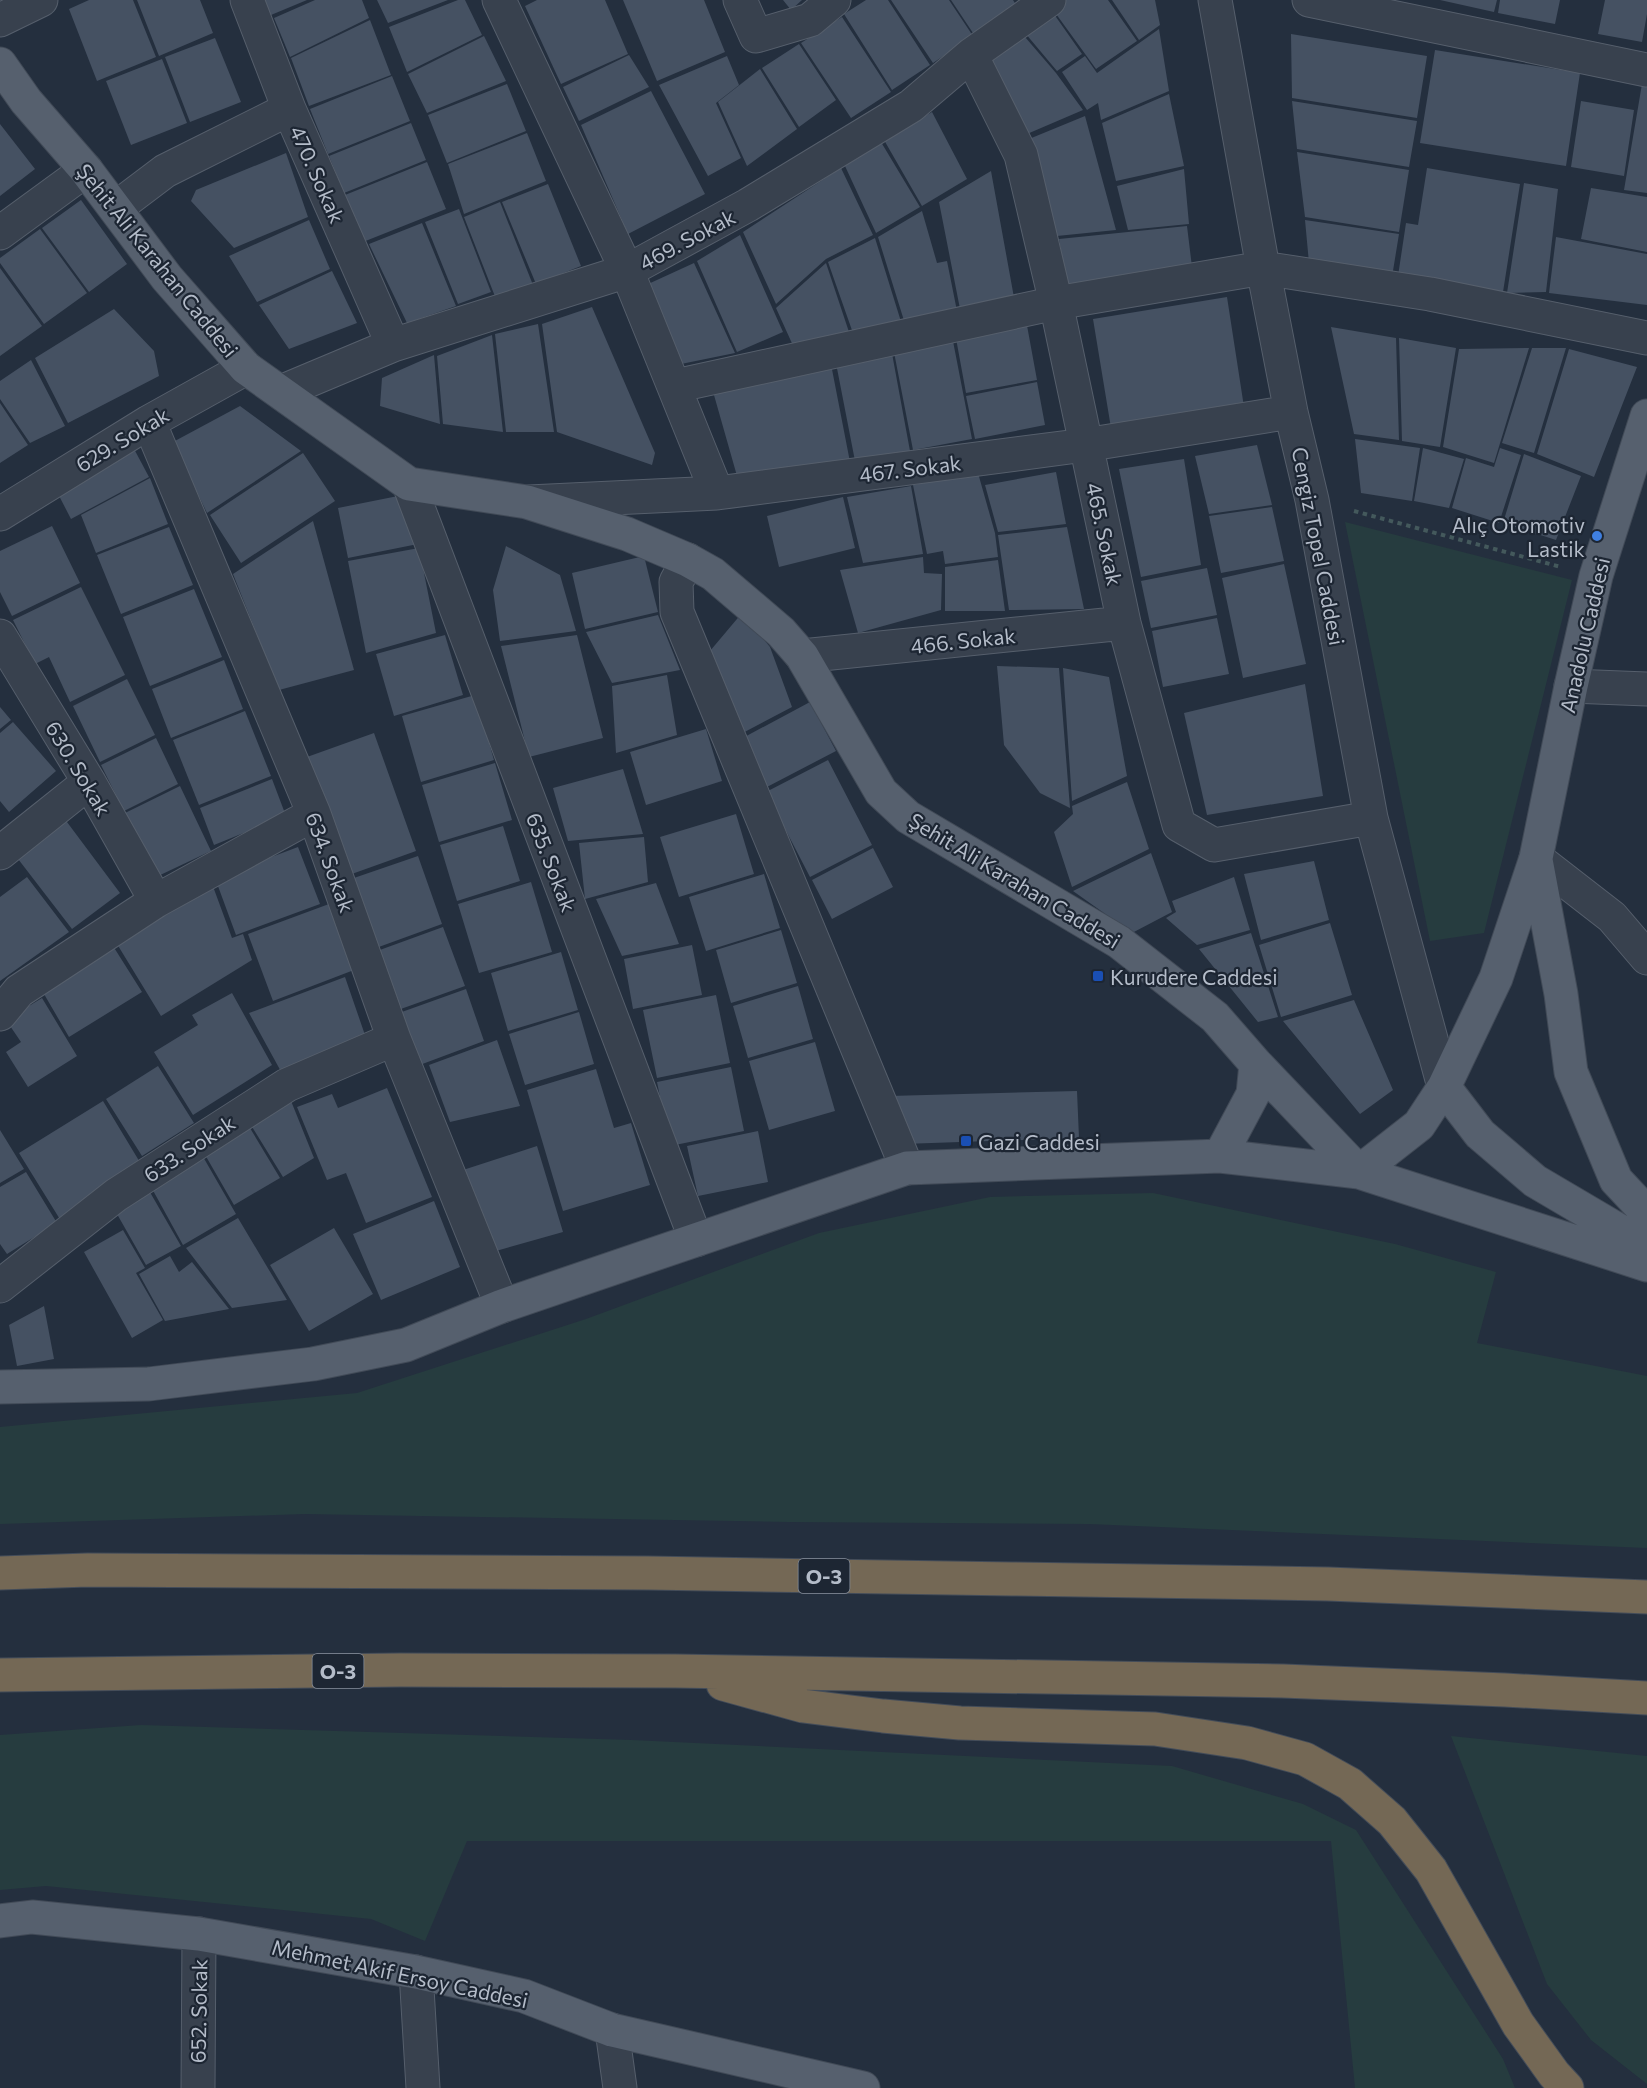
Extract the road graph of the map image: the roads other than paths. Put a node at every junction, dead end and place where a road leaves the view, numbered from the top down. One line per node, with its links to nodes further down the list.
1 (41, 0): 10 (street)
2 (247, 0): 14 (street, 470. Sokak)
3 (499, 0): 19 (street)
4 (740, 0): 5 (street)
5 (834, 0)
6 (1049, 0): 11 (street, 469. Sokak)
7 (1215, 0): 18 (street, Cengiz Topel Caddesi)
8 (1309, 0): 9 (street)
9 (1413, 10): 13 (street)
10 (0, 20)
11 (971, 55): 19 (street, 469. Sokak); 20 (street, 465. Sokak)
12 (0, 64): 15 (main road, Şehit Ali Karahan Caddesi)
13 (1647, 70)
14 (289, 109): 16 (street); 22 (street, 470. Sokak)
15 (86, 170): 16 (main road, Şehit Ali Karahan Caddesi); 17 (street)
16 (116, 208): 23 (main road, Şehit Ali Karahan Caddesi)
17 (0, 233)
18 (1263, 268): 20 (street); 21 (street); 26 (street, Cengiz Topel Caddesi)
19 (627, 271): 22 (street, 469. Sokak); 24 (street)
20 (1056, 303): 24 (street); 29 (street, 465. Sokak)
21 (1647, 338)
22 (393, 345): 25 (street, 469. Sokak)
23 (246, 368): 25 (main road, Şehit Ali Karahan Caddesi); 28 (street, 629. Sokak)
24 (675, 386): 31 (street)
25 (280, 392): 30 (main road, Şehit Ali Karahan Caddesi)
26 (1291, 412): 29 (street, 467. Sokak); 42 (street, Cengiz Topel Caddesi)
27 (1647, 417): 38 (main road, Anadolu Caddesi)
28 (149, 422): 33 (street, 629. Sokak); 41 (street, 634. Sokak)
29 (1085, 445): 31 (street, 467. Sokak); 35 (street, 465. Sokak)
30 (409, 484): 32 (main road, Şehit Ali Karahan Caddesi); 55 (street, 635. Sokak)
31 (717, 493): 32 (street, 467. Sokak)
32 (527, 502): 34 (main road, Şehit Ali Karahan Caddesi)
33 (0, 514)
34 (688, 560): 37 (main road, Şehit Ali Karahan Caddesi); 52 (street)
35 (1124, 624): 37 (street, 466. Sokak); 42 (street, 465. Sokak)
36 (0, 636): 40 (street, 630. Sokak)
37 (802, 656): 49 (main road, Şehit Ali Karahan Caddesi)
38 (1570, 686): 39 (street); 44 (main road, Anadolu Caddesi)
39 (1647, 689)
40 (88, 782): 43 (street); 45 (street, 630. Sokak)
41 (314, 814): 45 (street); 48 (street, 634. Sokak)
42 (1371, 818): 50 (street, Cengiz Topel Caddesi)
43 (0, 853)
44 (1536, 858): 46 (street); 50 (main road); 54 (main road)
45 (156, 901): 47 (street)
46 (1647, 958)
47 (0, 1014)
48 (394, 1039): 58 (street, 633. Sokak); 59 (street, 634. Sokak)
49 (1256, 1064): 51 (main road); 53 (main road, Şehit Ali Karahan Caddesi)
50 (1444, 1087): 53 (main road); 56 (main road)
51 (1220, 1156): 52 (main road); 53 (main road)
52 (907, 1168): 55 (main road)
53 (1359, 1172): 57 (main road)
54 (1647, 1213)
55 (696, 1240): 59 (main road)
56 (1647, 1247)
57 (1647, 1265)
58 (0, 1286)
59 (502, 1306): 60 (main road)
60 (0, 1387)
61 (0, 1573): 62 (highway, O-3)
62 (1647, 1597)
63 (675, 1671): 64 (highway, O-3); 65 (highway, O-3); 74 (highway)
64 (0, 1675)
65 (1647, 1698)
66 (0, 1921): 67 (main road, Mehmet Akif Ersoy Caddesi)
67 (199, 1934): 68 (main road, Mehmet Akif Ersoy Caddesi); 70 (street, 652. Sokak)
68 (416, 1972): 69 (main road, Mehmet Akif Ersoy Caddesi); 71 (street)
69 (612, 2030): 72 (street); 73 (main road, Mehmet Akif Ersoy Caddesi)
70 (198, 2088)
71 (423, 2088)
72 (620, 2088)
73 (863, 2088)
74 (1567, 2088)

